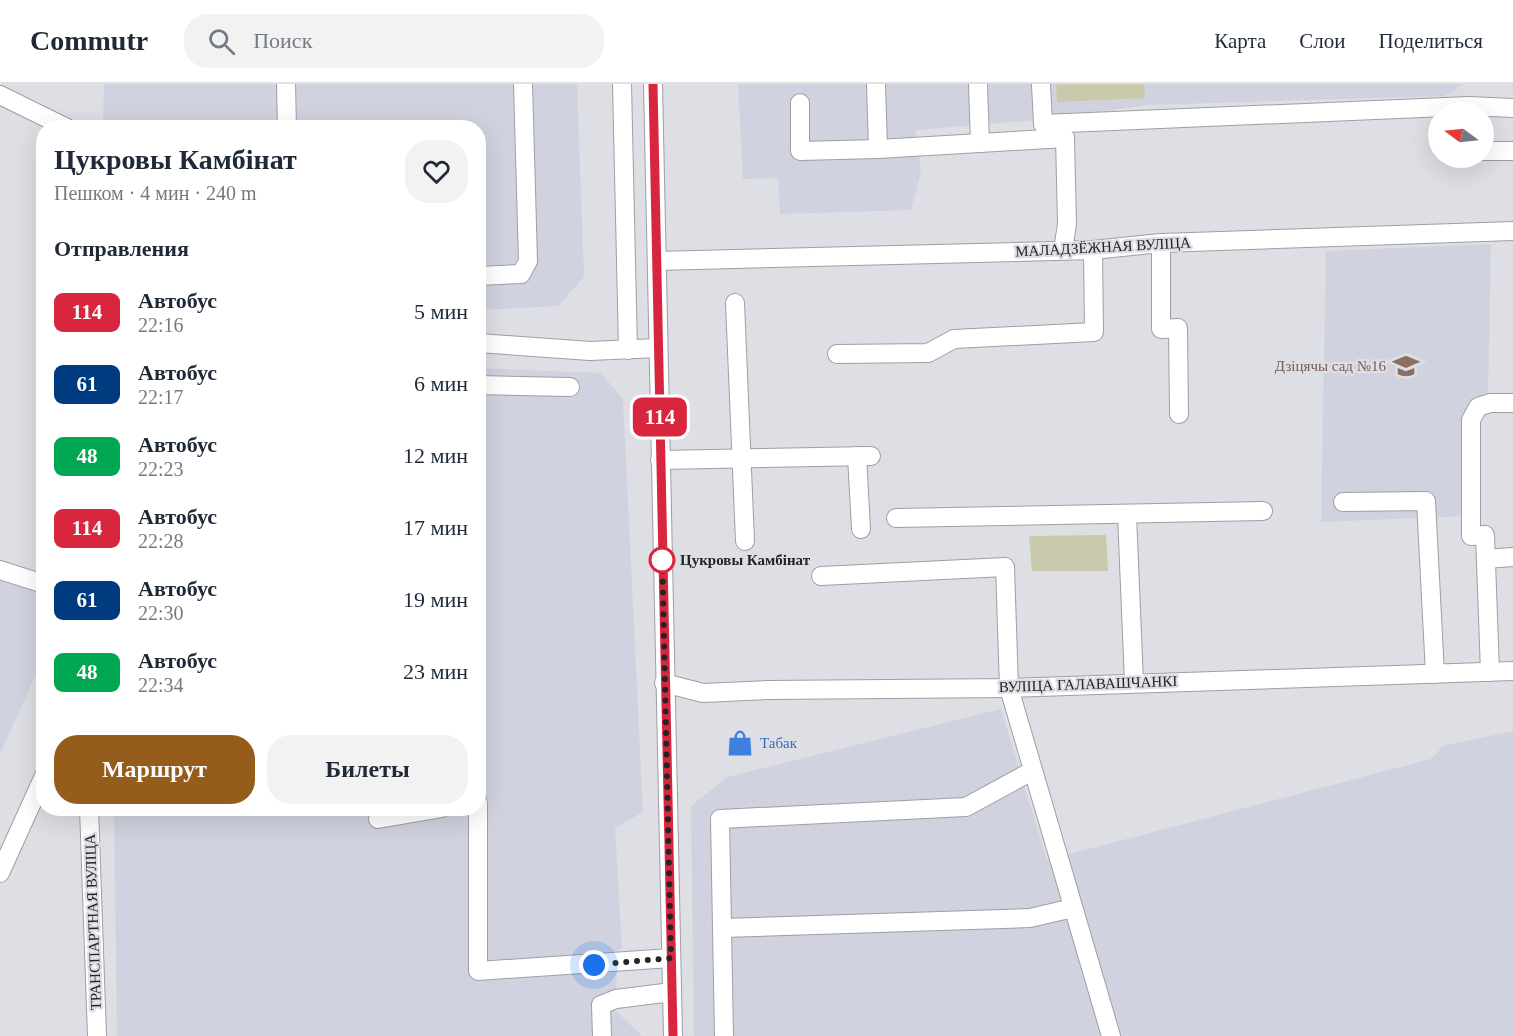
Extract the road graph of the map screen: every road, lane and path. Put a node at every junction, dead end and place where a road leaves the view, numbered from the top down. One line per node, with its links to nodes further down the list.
1 (286, 84): 12 (street)
2 (523, 84): 24 (street)
3 (622, 84): 28 (street)
4 (653, 84): 23 (street)
5 (876, 84): 16 (street)
6 (978, 84): 15 (street)
7 (1041, 84): 13 (street)
8 (0, 95): 11 (street)
9 (800, 102): 16 (street)
10 (1513, 108): 13 (street)
11 (51, 120)
12 (287, 120)
13 (1042, 124): 14 (street)
14 (1065, 138): 15 (street); 21 (street)
15 (980, 143): 16 (street)
16 (878, 149)
17 (1494, 151): 18 (street)
18 (1513, 151)
19 (1513, 231): 20 (street, МАЛАДЗЁЖНАЯ ВУЛІЦА)
20 (1161, 243): 22 (street, МАЛАДЗЁЖНАЯ ВУЛІЦА); 33 (street)
21 (1063, 250): 22 (street, МАЛАДЗЁЖНАЯ ВУЛІЦА); 23 (street, МАЛАДЗЁЖНАЯ ВУЛІЦА)
22 (1093, 250): 29 (street)
23 (657, 261): 27 (street)
24 (486, 276)
25 (735, 303): 34 (street)
26 (486, 344): 28 (street)
27 (658, 348): 28 (street); 35 (street)
28 (628, 350)
29 (837, 354)
30 (486, 385): 31 (street)
31 (570, 387)
32 (1513, 403): 43 (street)
33 (1179, 414)
34 (742, 458): 35 (street); 40 (street); 41 (street)
35 (660, 460): 50 (street)
36 (1343, 502): 49 (street)
37 (1263, 511): 38 (street)
38 (1126, 515): 39 (street); 51 (street)
39 (896, 518)
40 (861, 530)
41 (745, 541)
42 (1513, 557): 43 (street)
43 (1486, 559): 48 (street)
44 (0, 570): 46 (street)
45 (821, 576): 52 (street)
46 (36, 581)
47 (1513, 671): 48 (street, ВУЛІЦА ГАЛАВАШЧАНКІ)
48 (1490, 672): 49 (street, ВУЛІЦА ГАЛАВАШЧАНКІ)
49 (1435, 674): 51 (street, ВУЛІЦА ГАЛАВАШЧАНКІ)
50 (664, 683): 52 (street, ВУЛІЦА ГАЛАВАШЧАНКІ); 62 (street)
51 (1134, 683): 52 (street, ВУЛІЦА ГАЛАВАШЧАНКІ)
52 (1009, 688): 53 (street)
53 (1032, 771): 60 (street); 61 (street)
54 (36, 794): 59 (street)
55 (89, 816): 64 (street, ТРАНСПАРТНАЯ ВУЛІЦА)
56 (395, 816): 58 (street)
57 (478, 816): 62 (street)
58 (378, 819)
59 (0, 873)
60 (1073, 908): 61 (street); 68 (street)
61 (722, 928): 67 (street)
62 (671, 958): 63 (street)
63 (672, 992): 65 (street); 66 (street)
64 (97, 1036)
65 (602, 1036)
66 (673, 1036)
67 (724, 1036)
68 (1111, 1036)

